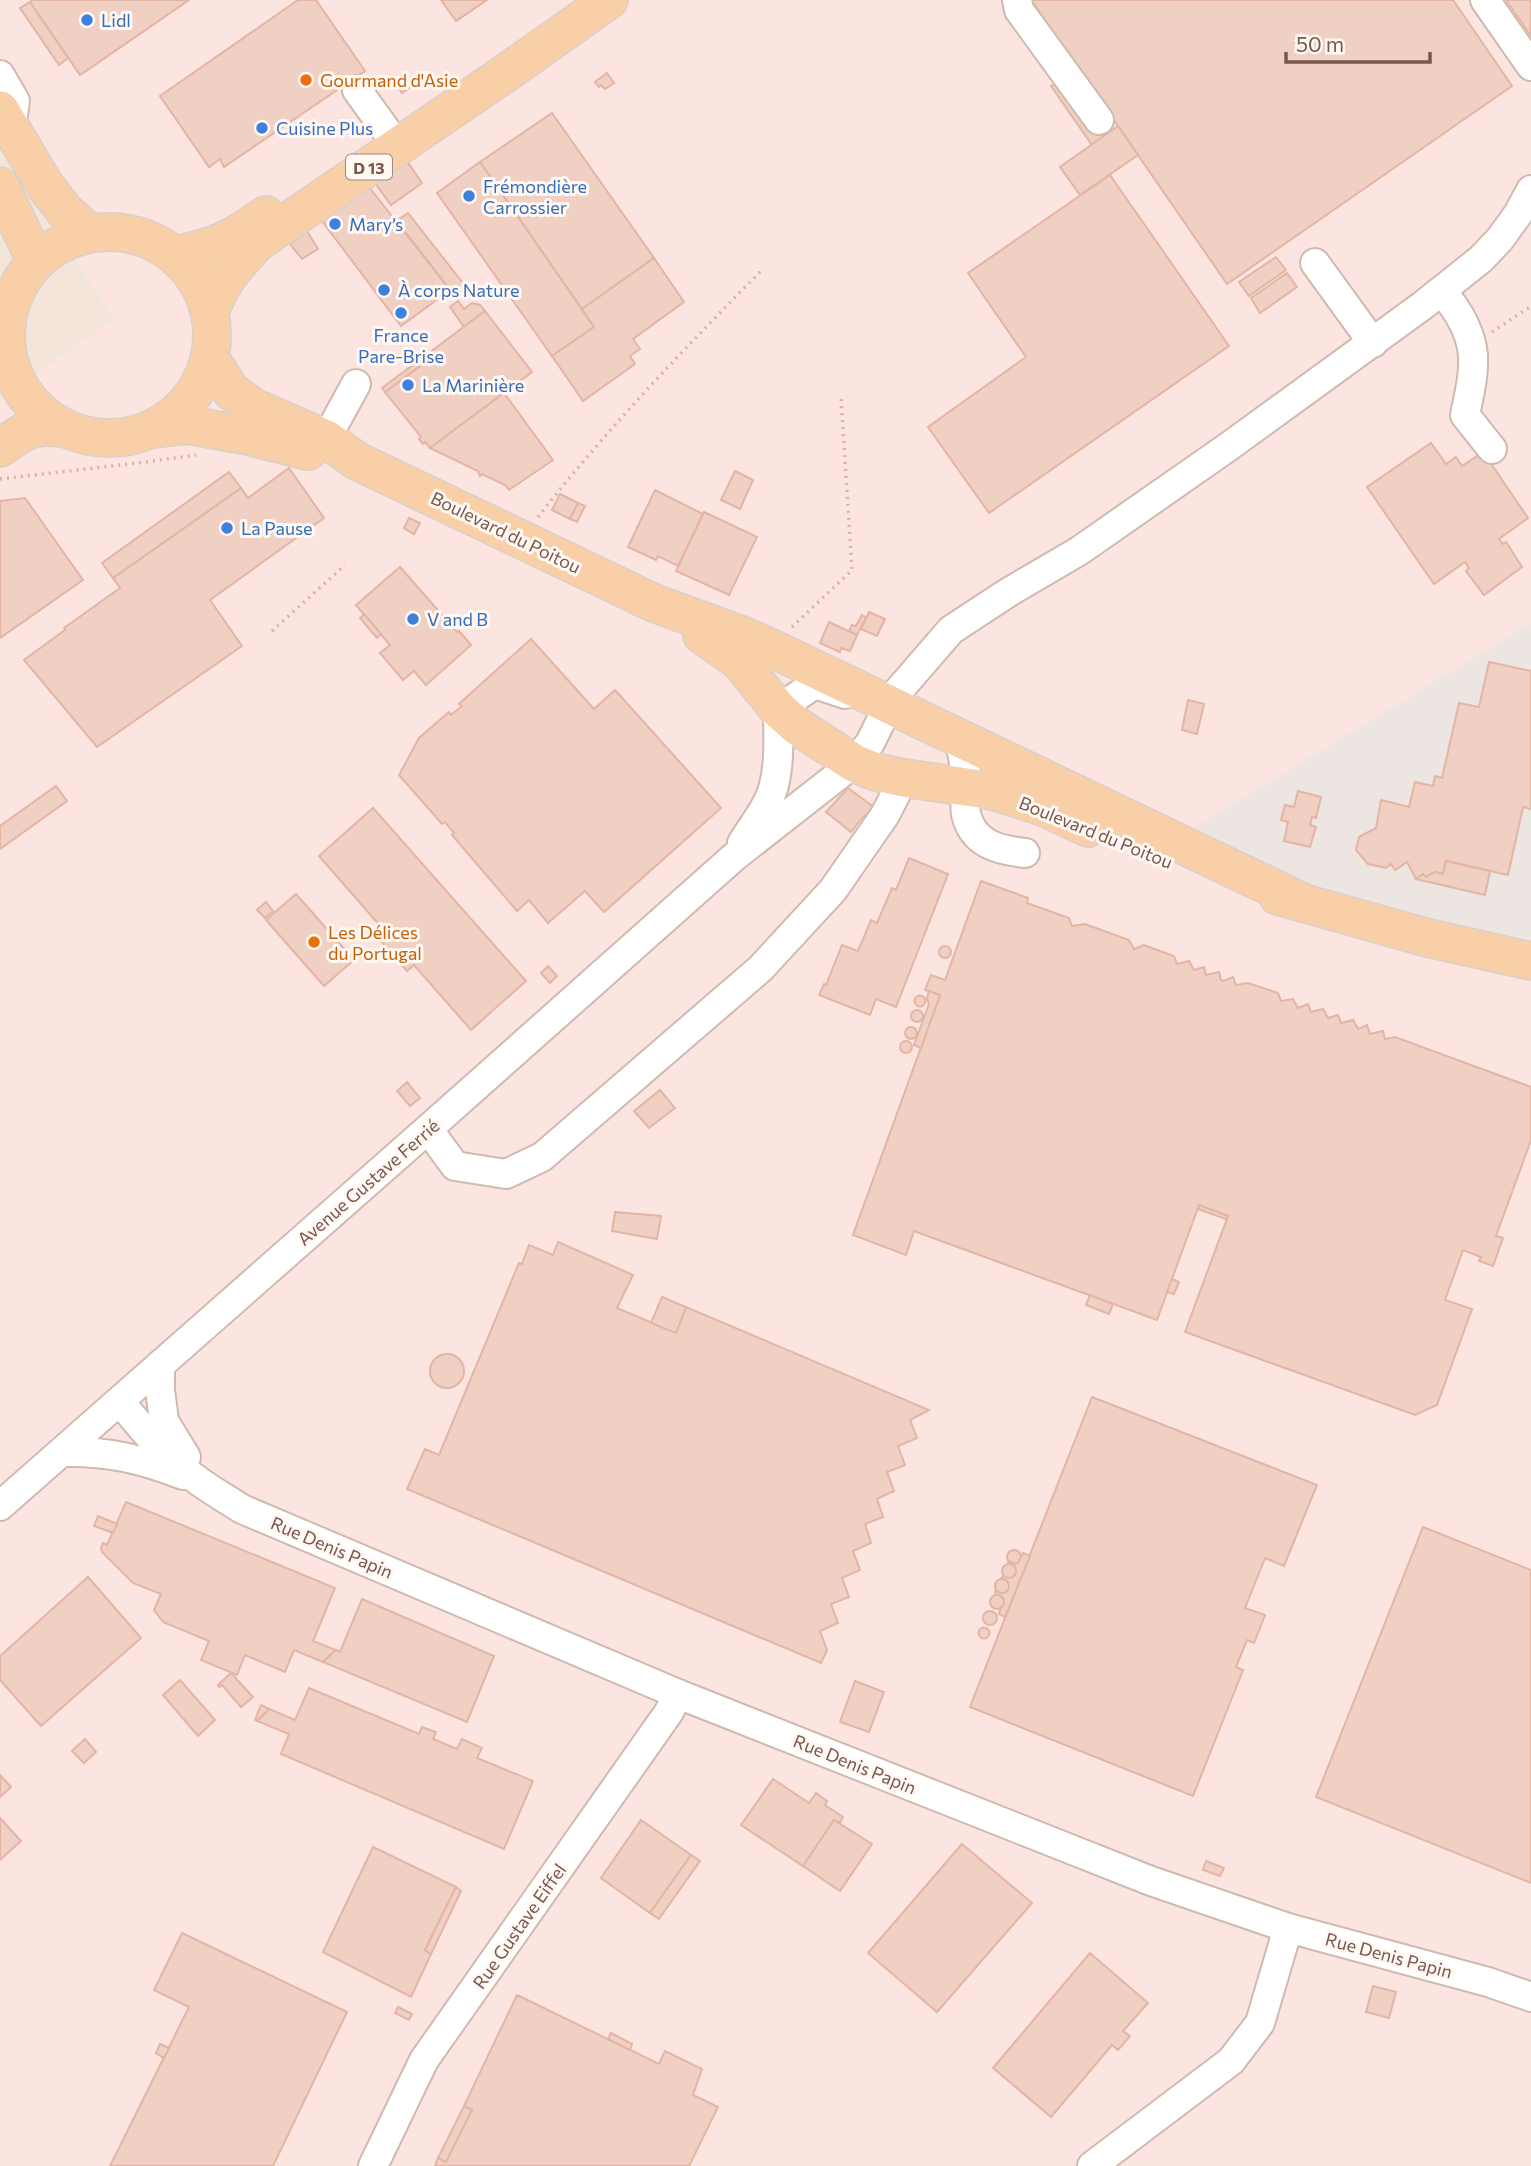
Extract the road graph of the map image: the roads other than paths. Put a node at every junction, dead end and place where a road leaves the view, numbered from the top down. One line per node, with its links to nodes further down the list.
1 (570, 0): 10 (main road, D 13)
2 (609, 0): 18 (main road, D 13)
3 (1017, 0): 9 (street)
4 (1485, 0): 5 (street)
5 (1531, 66)
6 (0, 75): 8 (street)
7 (357, 90): 10 (street)
8 (6, 120): 13 (main road)
9 (1099, 120)
10 (386, 130): 14 (main road, D 13)
11 (0, 186): 15 (main road)
12 (1531, 190): 17 (street)
13 (89, 233): 14 (main road); 15 (main road)
14 (175, 255): 18 (main road)
15 (36, 261): 20 (main road)
16 (1315, 263): 19 (street)
17 (1441, 291): 19 (street); 27 (street)
18 (210, 312): 21 (main road)
19 (1373, 343): 30 (street, Avenue Gustave Ferrié)
20 (3, 347): 23 (main road)
21 (210, 358): 24 (main road); 25 (main road, Boulevard du Poitou)
22 (356, 384): 25 (street)
23 (62, 428): 24 (main road); 26 (main road)
24 (153, 429): 28 (main road, Boulevard du Poitou)
25 (326, 439): 28 (main road, Boulevard du Poitou)
26 (0, 448)
27 (1492, 449)
28 (357, 461): 29 (main road, Boulevard du Poitou)
29 (654, 603): 30 (main road, Boulevard du Poitou); 31 (main road, Boulevard du Poitou)
30 (877, 700): 31 (street); 32 (main road, Boulevard du Poitou); 33 (street, Avenue Gustave Ferrié)
31 (778, 709): 33 (main road, Boulevard du Poitou); 37 (street, Avenue Gustave Ferrié)
32 (959, 738): 35 (street); 38 (main road, Boulevard du Poitou)
33 (854, 763): 34 (main road, Boulevard du Poitou); 37 (street, Avenue Gustave Ferrié)
34 (904, 778): 35 (main road, Boulevard du Poitou); 40 (street)
35 (967, 787): 36 (street); 38 (main road, Boulevard du Poitou)
36 (1024, 853)
37 (734, 857): 40 (street, Avenue Gustave Ferrié)
38 (1302, 902): 39 (main road, Boulevard du Poitou)
39 (1531, 961)
40 (428, 1129): 41 (street, Avenue Gustave Ferrié)
41 (160, 1365): 42 (street, Avenue Gustave Ferrié); 44 (street, Rue Denis Papin)
42 (120, 1401): 43 (street, Avenue Gustave Ferrié); 44 (street, Rue Denis Papin)
43 (63, 1452): 44 (street, Rue Denis Papin); 45 (street, Avenue Gustave Ferrié)
44 (199, 1482): 46 (street, Rue Denis Papin)
45 (0, 1506)
46 (678, 1694): 47 (street, Rue Denis Papin); 49 (street, Rue Gustave Eiffel)
47 (1288, 1928): 48 (street, Rue Denis Papin); 50 (street)
48 (1531, 1997)
49 (373, 2166)
50 (1092, 2166)

